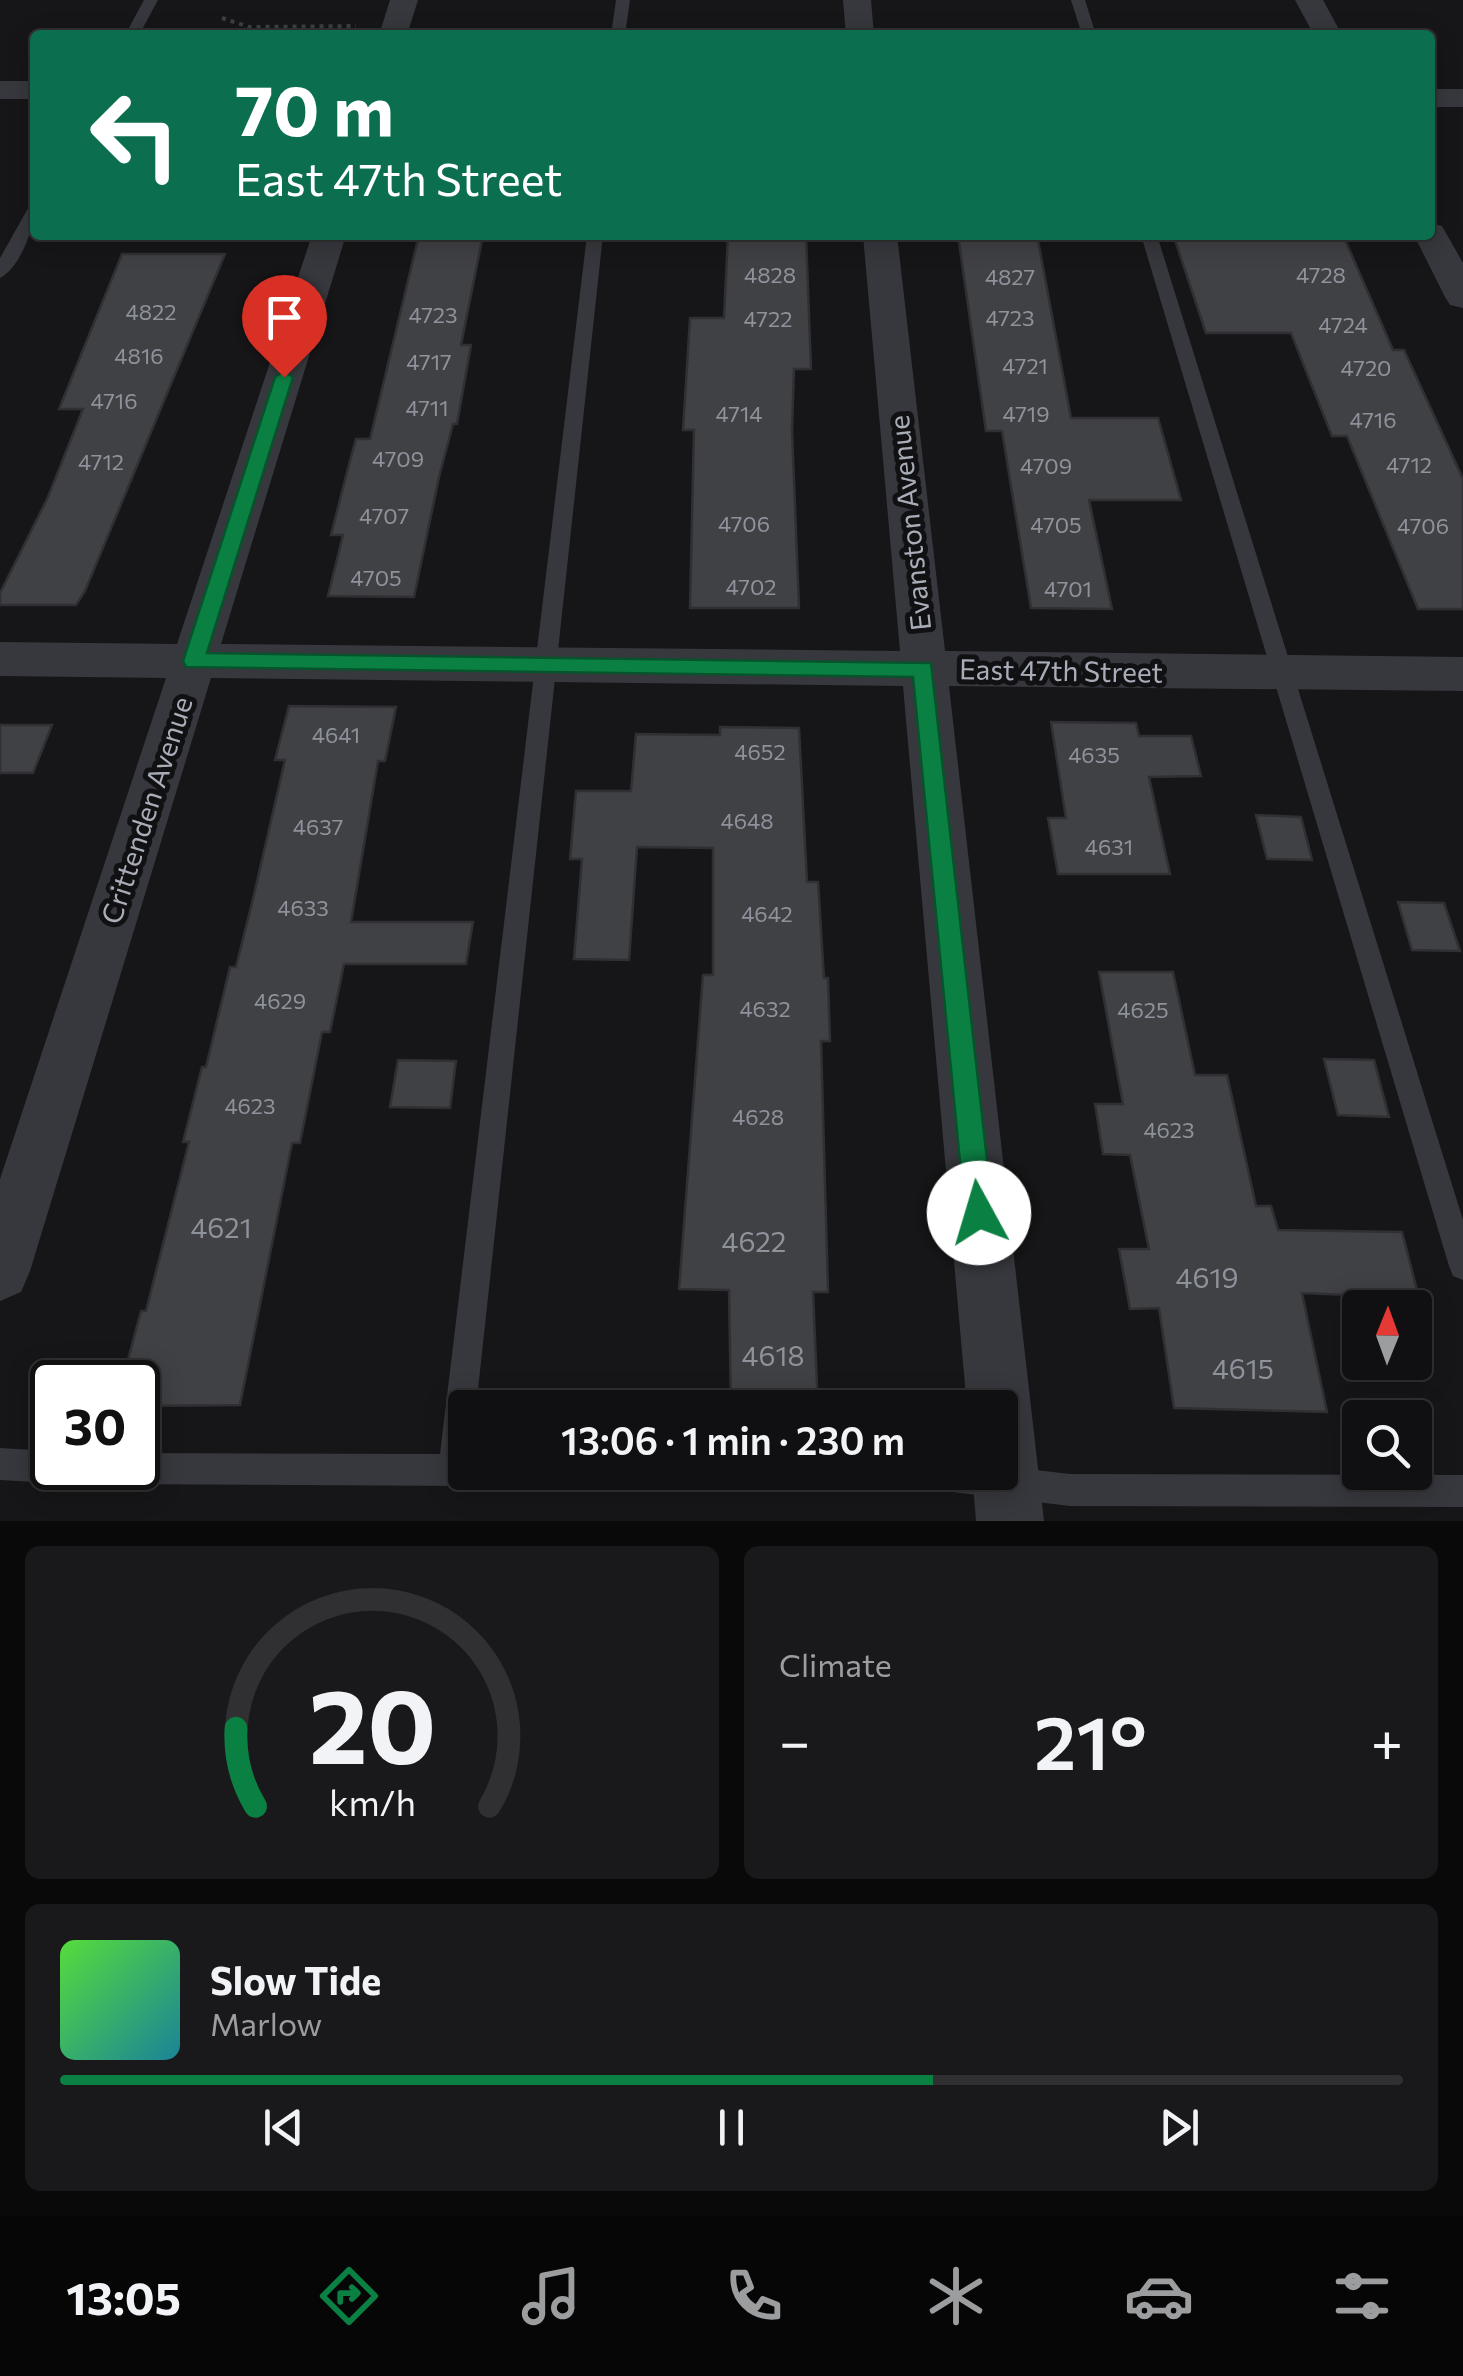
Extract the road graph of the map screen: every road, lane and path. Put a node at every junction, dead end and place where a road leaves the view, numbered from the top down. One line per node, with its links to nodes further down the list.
1 (151, 0): 9 (lane)
2 (404, 0): 12 (street)
3 (623, 0): 13 (lane)
4 (856, 0): 14 (street)
5 (1078, 0): 15 (lane)
6 (1310, 0): 16 (street)
7 (222, 18): 8 (path)
8 (250, 27): 10 (path); 11 (path)
9 (135, 30)
10 (248, 30)
11 (348, 30)
12 (381, 30)
13 (619, 30)
14 (859, 30)
15 (1087, 30)
16 (1325, 30)
17 (0, 90): 18 (street)
18 (30, 90)
19 (1435, 98): 20 (street)
20 (1463, 98)
21 (30, 219): 27 (lane)
22 (327, 240): 30 (street, Crittenden Avenue)
23 (593, 240): 31 (lane)
24 (880, 240): 32 (street, Evanston Avenue)
25 (1150, 240): 33 (lane)
26 (1433, 240): 28 (street)
27 (0, 272)
28 (1463, 297)
29 (0, 659): 30 (street, East 47th Street)
30 (194, 661): 31 (street, East 47th Street); 36 (street, Crittenden Avenue)
31 (544, 665): 32 (street, East 47th Street); 37 (lane)
32 (923, 668): 33 (street, East 47th Street); 38 (street, Evanston Avenue)
33 (1280, 673): 34 (street, East 47th Street); 35 (lane)
34 (1463, 674)
35 (1463, 1266)
36 (0, 1271)
37 (468, 1390)
38 (997, 1390)
39 (0, 1464): 40 (lane)
40 (30, 1466)
41 (160, 1468): 42 (lane)
42 (448, 1470)
43 (1018, 1477): 44 (lane)
44 (1463, 1491)

